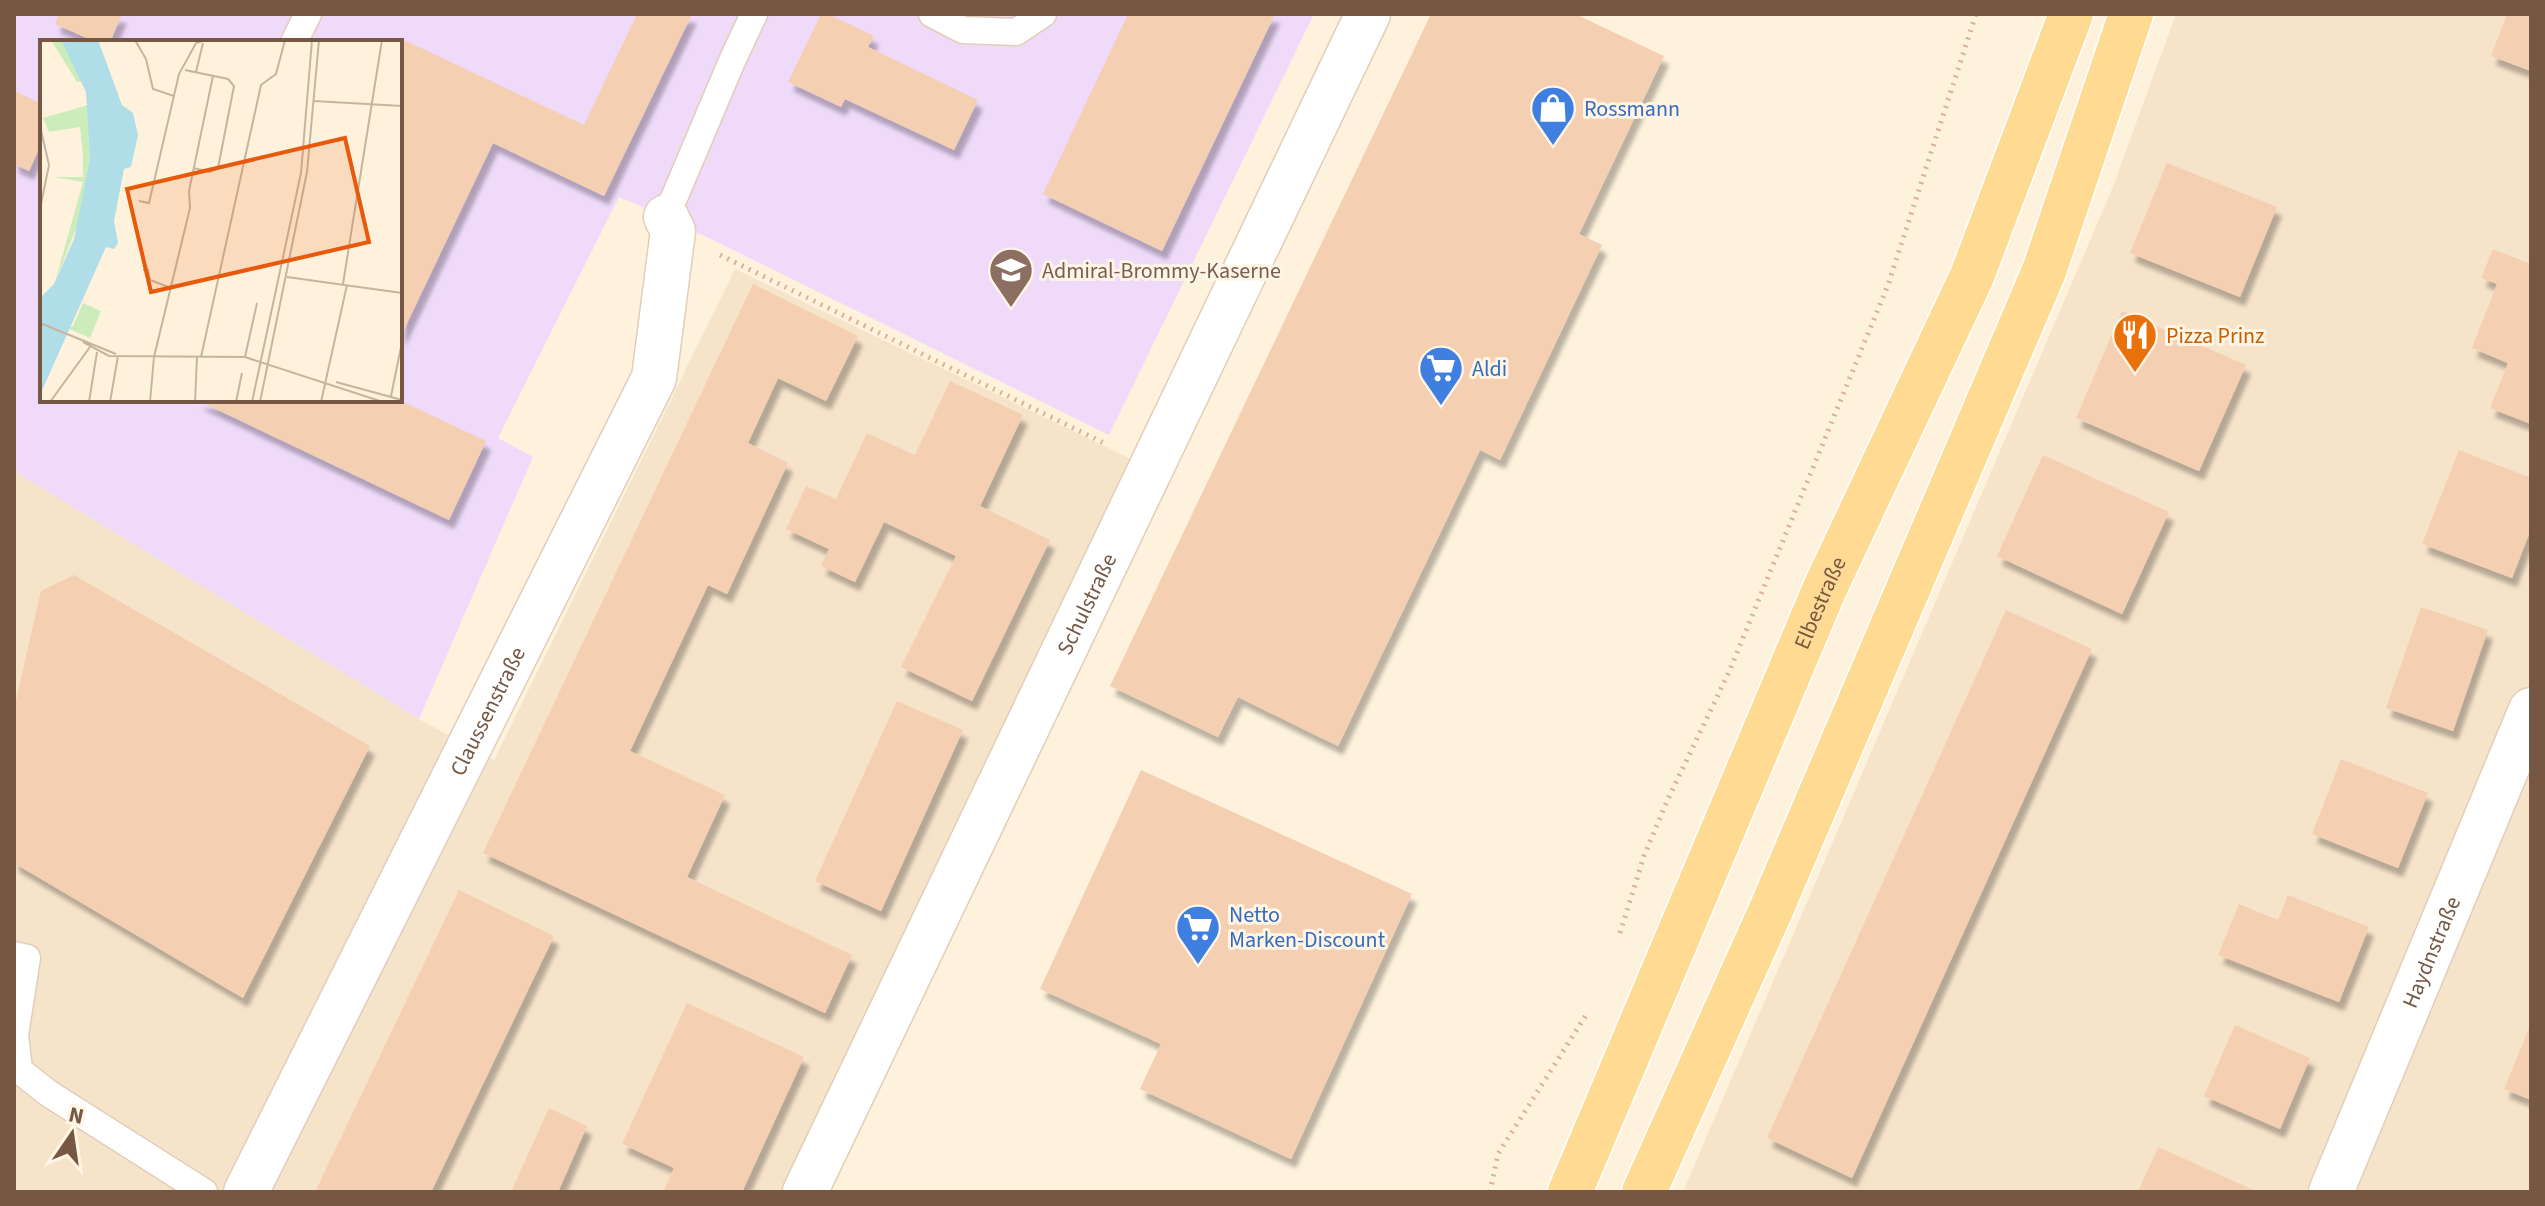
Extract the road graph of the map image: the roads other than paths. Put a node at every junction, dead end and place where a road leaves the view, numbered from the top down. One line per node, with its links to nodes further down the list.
1 (308, 14): 8 (lane)
2 (754, 14): 9 (lane)
3 (932, 14): 4 (lane)
4 (1043, 14)
5 (1368, 14): 14 (street, Schulstraße)
6 (2071, 14): 15 (main road, Elbestraße)
7 (2131, 14): 16 (main road)
8 (295, 40)
9 (669, 224): 13 (street, Claussenstraße)
10 (2531, 710): 17 (street, Haydnstraße)
11 (14, 955): 12 (lane)
12 (204, 1192)
13 (246, 1192)
14 (805, 1192)
15 (1570, 1192)
16 (1644, 1192)
17 (2331, 1192)

